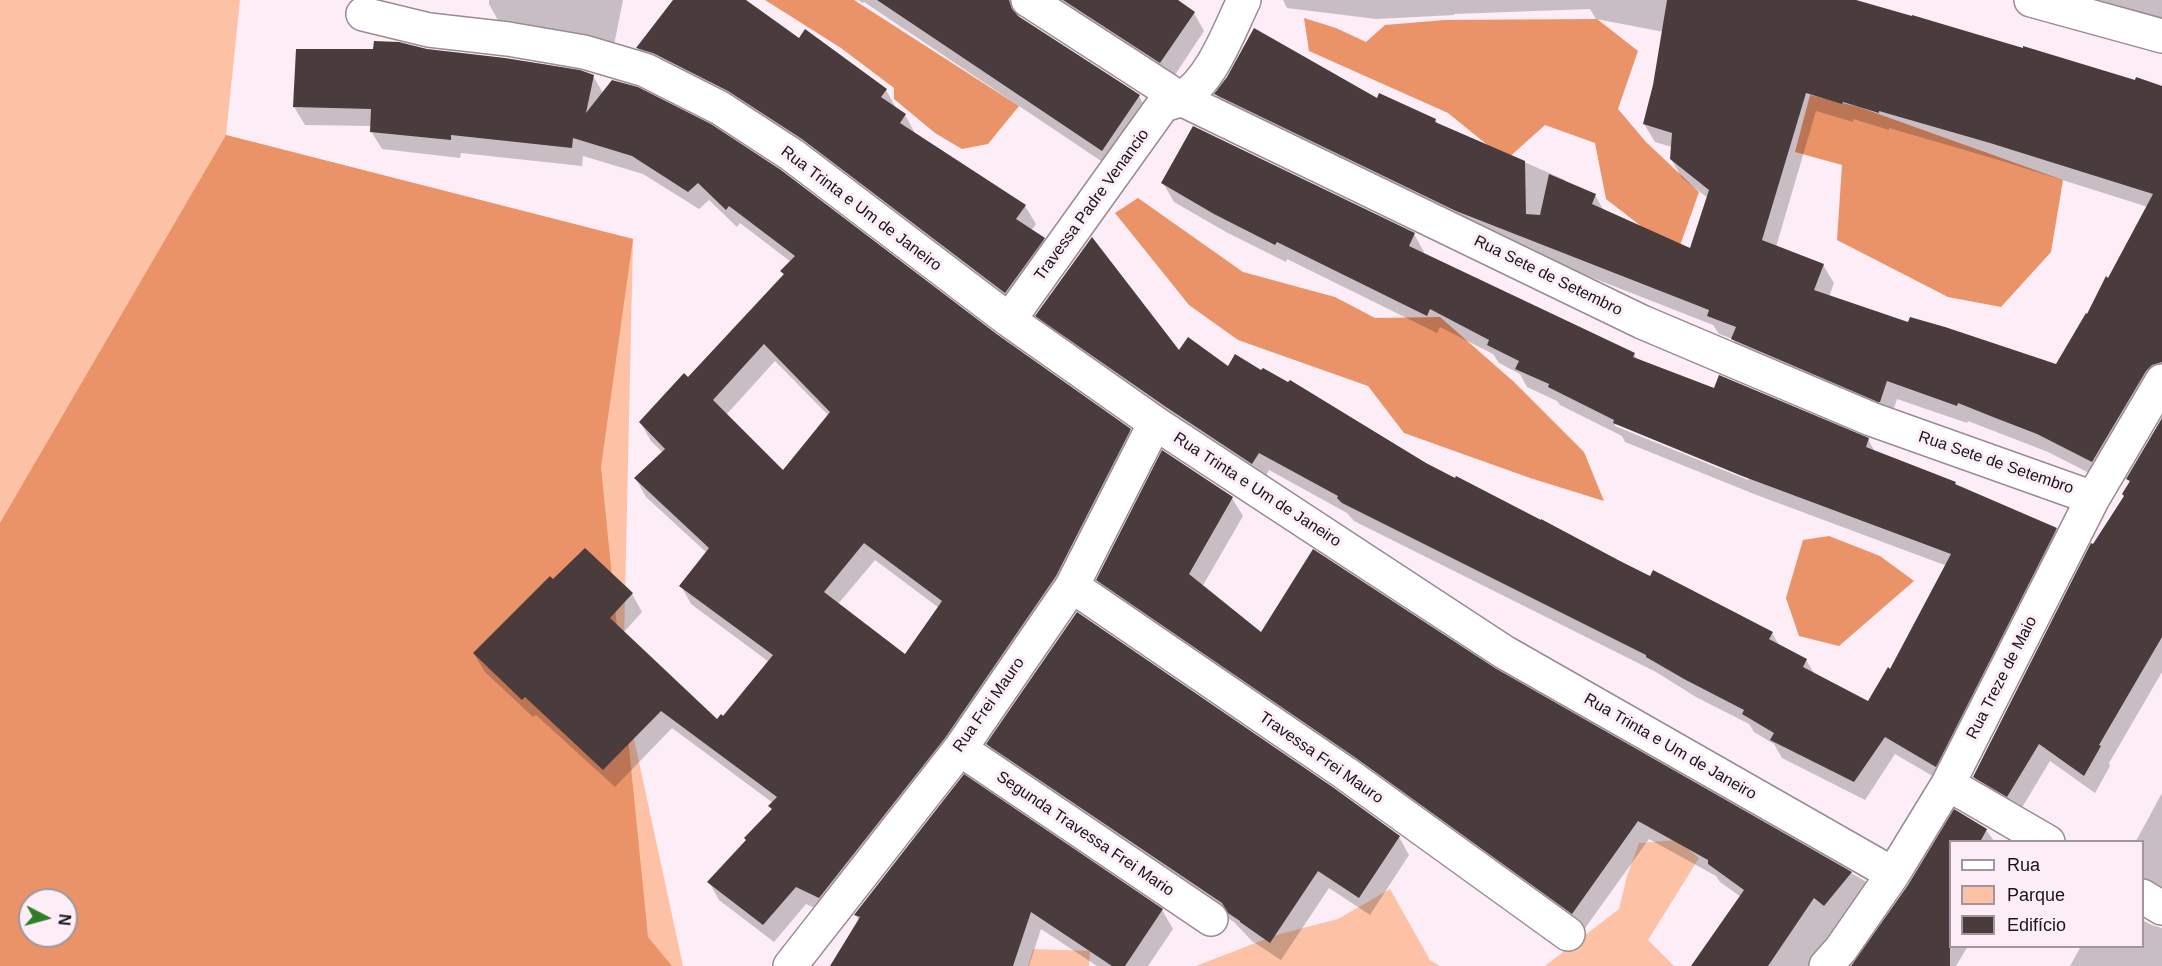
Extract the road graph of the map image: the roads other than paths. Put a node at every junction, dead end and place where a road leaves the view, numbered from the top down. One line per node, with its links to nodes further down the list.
1 (1028, 0): 6 (street, Rua Sete de Setembro)
2 (1244, 0): 6 (street, Travessa Padre Venancio)
3 (2031, 0): 5 (street)
4 (363, 14): 7 (street, Rua Trinta e Um de Janeiro)
5 (2162, 36)
6 (1181, 99): 7 (street, Travessa Padre Venancio); 10 (street, Rua Sete de Setembro)
7 (1009, 320): 9 (street, Rua Trinta e Um de Janeiro)
8 (2162, 381): 10 (street, Rua Treze de Maio)
9 (1155, 423): 11 (street, Rua Frei Mauro); 15 (street, Rua Trinta e Um de Janeiro)
10 (2094, 498): 13 (street, Rua Treze de Maio)
11 (1071, 586): 12 (street, Rua Frei Mauro); 19 (street, Travessa Frei Mauro)
12 (960, 749): 18 (street, Segunda Travessa Frei Mario); 20 (street, Rua Frei Mauro)
13 (1948, 784): 14 (street); 15 (street, Rua Treze de Maio)
14 (2045, 840)
15 (1893, 874): 21 (street, Rua Treze de Maio)
16 (2144, 897): 17 (street)
17 (2162, 908)
18 (1210, 919)
19 (1568, 934)
20 (790, 966)
21 (1826, 966)

